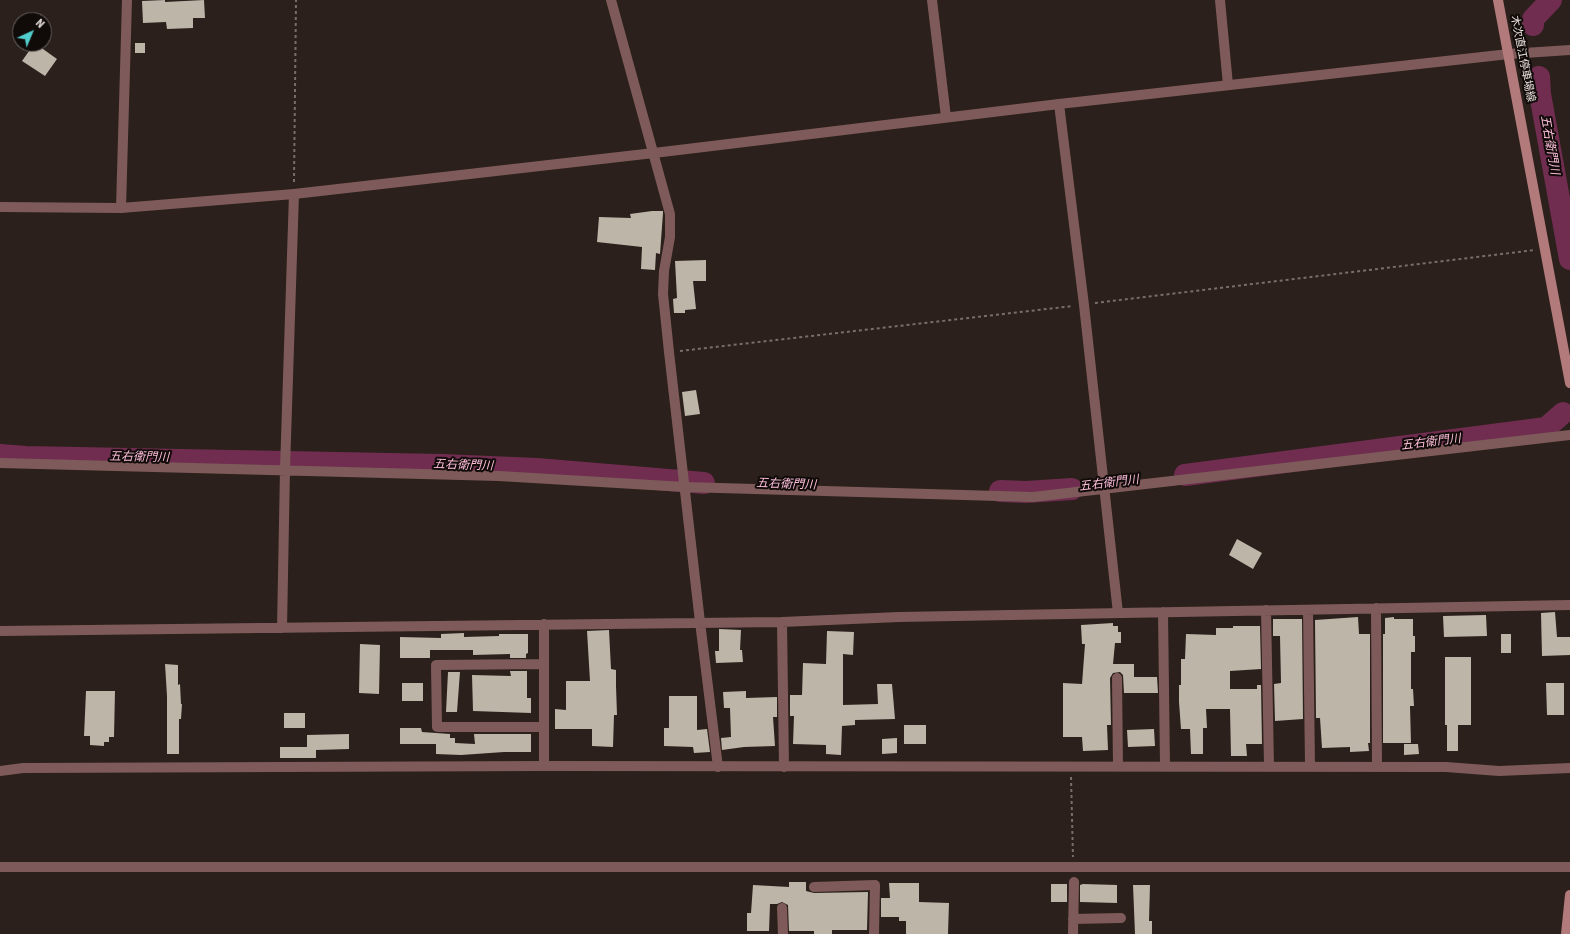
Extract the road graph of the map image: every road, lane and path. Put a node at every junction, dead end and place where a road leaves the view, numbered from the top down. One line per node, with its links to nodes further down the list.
1 (126, 0): 15 (street)
2 (296, 0): 13 (path)
3 (611, 0): 12 (street)
4 (932, 0): 11 (street)
5 (1220, 0): 9 (street)
6 (1498, 0): 8 (main road, 木次直江停車場線)
7 (1570, 50): 8 (street)
8 (1509, 54): 9 (street); 16 (main road, 木次直江停車場線)
9 (1228, 85): 10 (street)
10 (1059, 104): 11 (street); 17 (street)
11 (946, 117): 12 (street)
12 (654, 153): 13 (street); 18 (street)
13 (294, 194): 15 (street); 22 (street)
14 (0, 207): 15 (street)
15 (121, 208)
16 (1544, 249): 17 (path); 19 (main road, 木次直江停車場線)
17 (1084, 304): 18 (path); 24 (street)
18 (669, 352): 23 (street)
19 (1570, 383)
20 (1570, 435): 24 (street)
21 (0, 463): 22 (street)
22 (285, 469): 23 (street); 34 (street)
23 (685, 487): 24 (street); 31 (street)
24 (1104, 490): 30 (street)
25 (1570, 605): 26 (street)
26 (1376, 608): 28 (street); 45 (street)
27 (1266, 610): 28 (street); 29 (street); 43 (street)
28 (1308, 610): 44 (street)
29 (1164, 612): 30 (street); 42 (street)
30 (1118, 613): 32 (street)
31 (700, 622): 32 (street); 33 (street); 46 (street)
32 (782, 622): 47 (street)
33 (544, 624): 34 (street); 36 (street)
34 (282, 628): 35 (street)
35 (0, 631)
36 (544, 664): 38 (street); 38 (street)
37 (1117, 678): 41 (street)
38 (544, 727): 39 (street)
39 (544, 766): 46 (street); 49 (street)
40 (1070, 766): 41 (street); 47 (street); 50 (path)
41 (1118, 766): 42 (street)
42 (1165, 766): 43 (street)
43 (1269, 766): 44 (street)
44 (1310, 766): 45 (street)
45 (1377, 766): 48 (street)
46 (718, 767): 47 (street)
47 (784, 767)
48 (1570, 768)
49 (0, 771)
50 (1073, 866): 51 (street); 52 (street)
51 (0, 867)
52 (1570, 867)
53 (1074, 882): 58 (street)
54 (814, 887): 60 (street)
55 (1570, 895): 62 (main road)
56 (782, 908): 59 (street)
57 (1121, 918): 58 (street)
58 (1073, 919): 61 (street)
59 (783, 934)
60 (874, 934)
61 (1073, 934)
62 (1566, 934)

